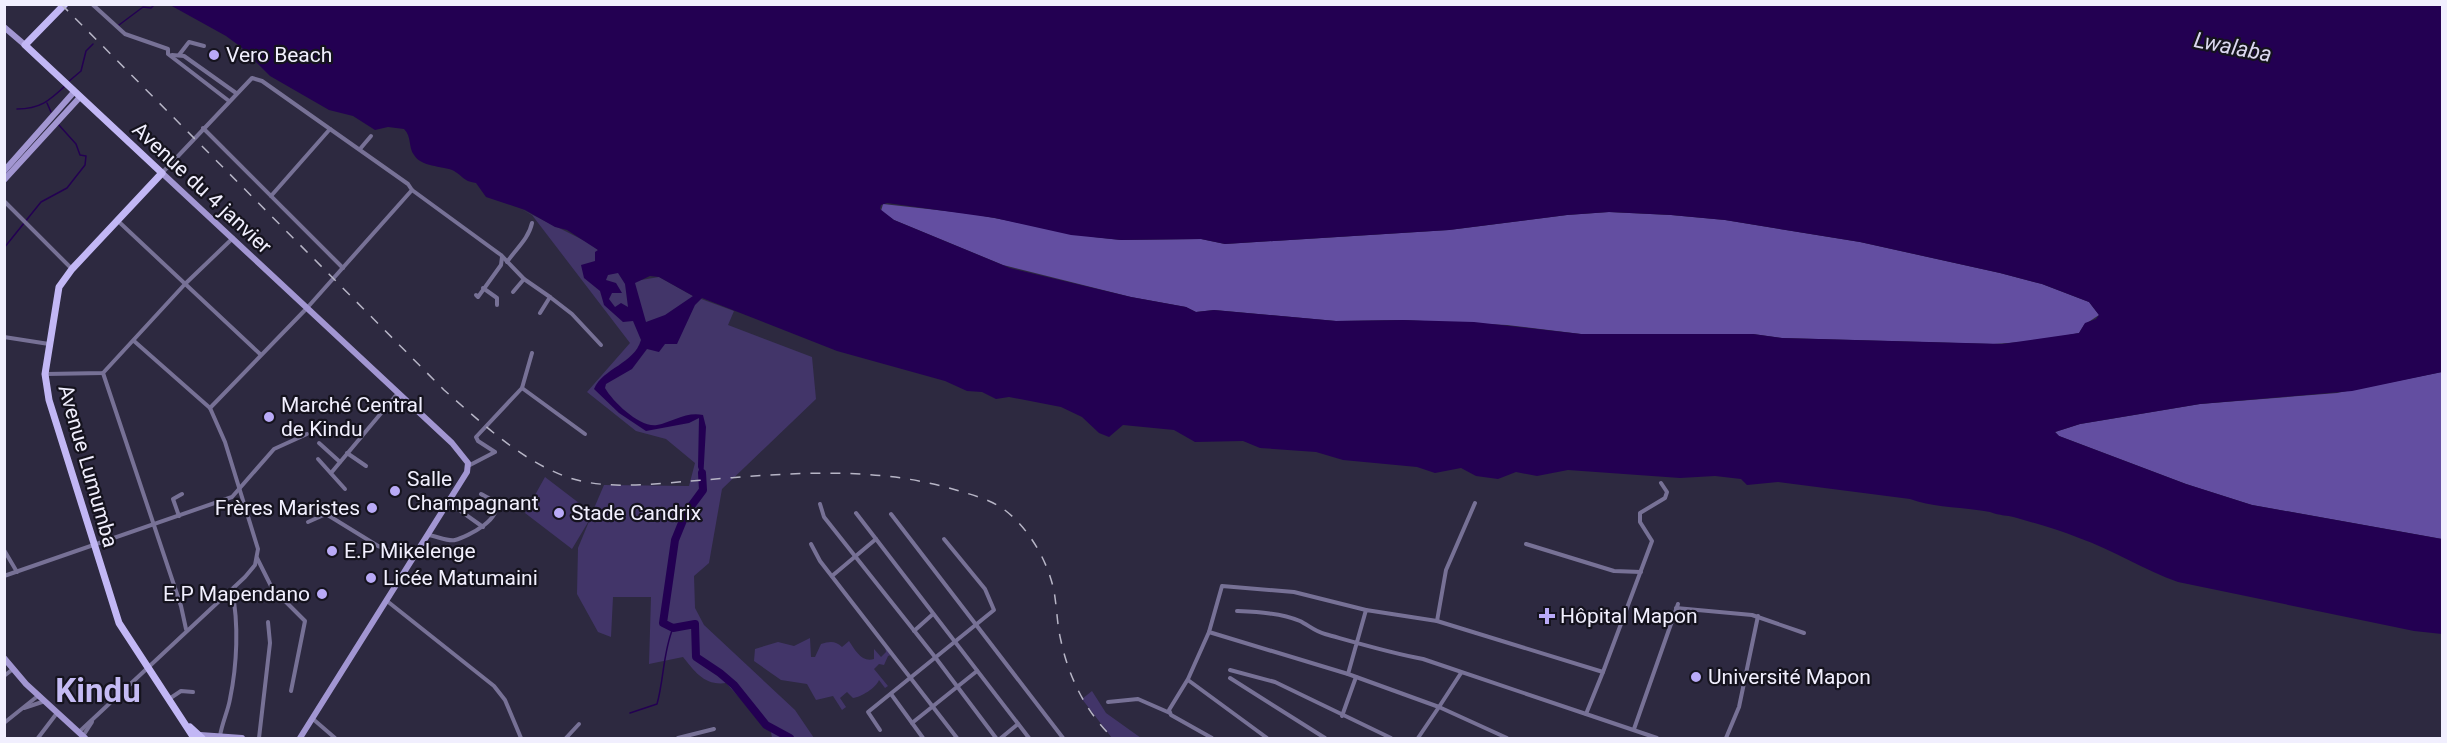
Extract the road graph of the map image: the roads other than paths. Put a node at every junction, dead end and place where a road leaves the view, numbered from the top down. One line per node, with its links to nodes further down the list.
1 (65, 4): 4 (main road)
2 (92, 4): 6 (street)
3 (4, 27): 4 (street)
4 (25, 45): 8 (main road, Avenue du 4 janvier)
5 (204, 46): 7 (street)
6 (168, 54): 7 (street); 10 (street)
7 (180, 55): 9 (street)
8 (72, 89): 15 (street); 16 (main road, Avenue du 4 janvier); 17 (street)
9 (236, 93): 10 (street); 12 (street)
10 (229, 101): 11 (street)
11 (203, 128): 16 (street); 19 (street)
12 (330, 129): 14 (street); 19 (street)
13 (371, 136): 14 (street)
14 (360, 149): 18 (street)
15 (4, 171)
16 (162, 172): 21 (main road, Avenue Lumumba); 23 (street, Avenue du 4 janvier)
17 (4, 180)
18 (412, 190): 24 (street); 27 (street)
19 (271, 196): 27 (street)
20 (4, 201): 26 (street)
21 (117, 220): 26 (main road, Avenue Lumumba); 29 (street)
22 (532, 223): 25 (street)
23 (232, 238): 29 (street); 35 (street, Avenue du 4 janvier)
24 (502, 256): 25 (street); 30 (street)
25 (507, 262): 28 (street)
26 (72, 268): 39 (main road, Avenue Lumumba)
27 (343, 268): 35 (street)
28 (524, 279): 31 (street); 33 (street)
29 (185, 284): 38 (street); 42 (street)
30 (483, 288): 32 (street); 34 (street)
31 (513, 292)
32 (476, 296)
33 (549, 297): 36 (street); 40 (street)
34 (497, 305)
35 (307, 308): 42 (street); 46 (street, Avenue du 4 janvier)
36 (540, 313)
37 (4, 337): 39 (street)
38 (134, 341): 43 (street); 47 (street)
39 (50, 344): 44 (main road, Avenue Lumumba)
40 (601, 345)
41 (532, 353): 45 (street)
42 (260, 354): 47 (street)
43 (103, 373): 44 (street); 69 (street)
44 (45, 374): 76 (main road, Avenue Lumumba)
45 (522, 388): 49 (street); 55 (street)
46 (399, 393): 51 (street); 55 (street, Avenue du 4 janvier)
47 (210, 408): 59 (street)
48 (307, 434): 59 (street)
49 (585, 434)
50 (319, 443): 53 (street)
51 (347, 453): 53 (street); 54 (street)
52 (318, 459): 56 (street)
53 (340, 462): 56 (street)
54 (366, 466)
55 (468, 466): 62 (street)
56 (331, 473): 58 (street)
57 (1661, 483): 82 (street)
58 (345, 489)
59 (241, 490): 67 (street); 78 (street)
60 (182, 494): 67 (street)
61 (481, 494): 70 (street)
62 (448, 502): 70 (street); 71 (street)
63 (1475, 503): 91 (street)
64 (820, 504): 79 (street)
65 (856, 513): 73 (street)
66 (891, 514): 93 (street)
67 (178, 516): 69 (street)
68 (308, 522): 80 (street)
69 (153, 525): 76 (street); 94 (street)
70 (483, 527): 71 (street)
71 (427, 535): 80 (street)
72 (944, 539): 93 (street)
73 (876, 540): 79 (street); 89 (street)
74 (811, 544): 84 (street)
75 (1526, 544): 82 (street)
76 (94, 545): 81 (street); 102 (main road, Avenue Lumumba)
77 (4, 550): 81 (street)
78 (256, 557): 85 (street); 115 (street)
79 (855, 557): 84 (street); 95 (street)
80 (413, 558): 86 (street)
81 (17, 572): 83 (street)
82 (1641, 572): 107 (street)
83 (4, 576)
84 (832, 576): 110 (street)
85 (232, 589): 94 (street); 138 (street)
86 (386, 600): 129 (street); 146 (street)
87 (1366, 610): 91 (street); 96 (street); 99 (street)
88 (1237, 611): 99 (street)
89 (933, 614): 95 (street); 98 (street)
90 (1758, 616): 97 (street); 135 (street); 162 (street)
91 (1437, 621): 107 (street)
92 (268, 622): 143 (street)
93 (976, 627): 98 (street); 154 (street)
94 (186, 630): 102 (street)
95 (914, 631): 100 (street)
96 (1209, 632): 108 (street); 113 (street)
97 (1804, 633)
98 (954, 641): 100 (street); 105 (street)
99 (1357, 642): 106 (street); 108 (street)
100 (935, 657): 110 (street); 114 (street)
101 (4, 658): 103 (street)
102 (146, 667): 119 (main road, Avenue Lumumba); 137 (street)
103 (13, 669): 109 (street); 118 (street)
104 (1230, 670): 128 (street)
105 (977, 671): 114 (street); 133 (street)
106 (1461, 672): 123 (street); 127 (street)
107 (1602, 672): 127 (street)
108 (1348, 674): 111 (street)
109 (4, 676)
110 (911, 677): 117 (street); 122 (street)
111 (1356, 677): 123 (street); 128 (street)
112 (1230, 678): 157 (street)
113 (1188, 679): 126 (street); 156 (street)
114 (957, 687): 122 (street); 151 (street)
115 (291, 691)
116 (193, 692): 119 (street)
117 (891, 694): 131 (street); 136 (street)
118 (39, 695): 120 (street); 124 (street)
119 (169, 699): 141 (main road, Avenue Lumumba)
120 (45, 701): 124 (street); 125 (street)
121 (1108, 702): 126 (street)
122 (933, 706): 131 (street); 150 (street)
123 (1439, 707): 159 (street); 160 (street)
124 (20, 709): 130 (street)
125 (57, 713): 137 (street); 140 (street)
126 (1170, 713): 155 (street)
127 (1586, 714): 135 (street)
128 (1342, 716): 158 (street)
129 (312, 718): 144 (street); 145 (street)
130 (4, 723)
131 (912, 723): 149 (street)
132 (579, 724): 147 (street)
133 (1018, 724): 152 (street); 153 (street)
134 (714, 729): 148 (street)
135 (1634, 729): 161 (street)
136 (880, 730)
137 (82, 736)
138 (220, 736): 139 (street); 142 (street)
139 (210, 737): 141 (street)
140 (38, 738)
141 (198, 738)
142 (242, 738)
143 (259, 738)
144 (300, 738)
145 (335, 738)
146 (521, 738)
147 (566, 738)
148 (678, 738)
149 (923, 738)
150 (957, 738)
151 (996, 738)
152 (1000, 738)
153 (1029, 738)
154 (1063, 738)
155 (1212, 738)
156 (1267, 738)
157 (1325, 738)
158 (1391, 738)
159 (1418, 738)
160 (1507, 738)
161 (1657, 738)
162 (1726, 738)

